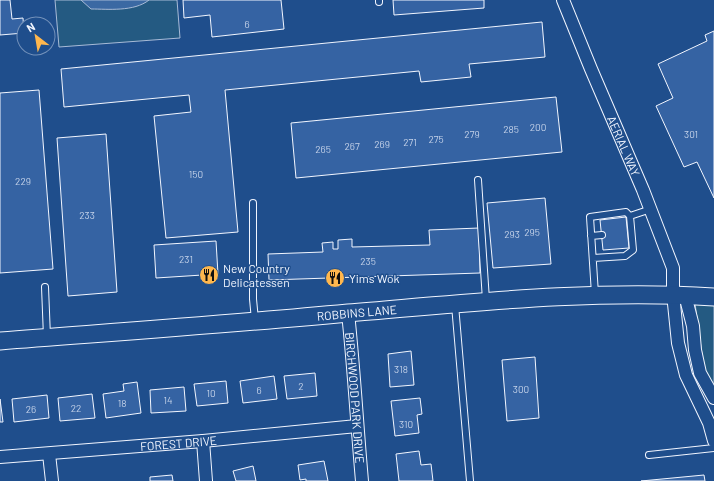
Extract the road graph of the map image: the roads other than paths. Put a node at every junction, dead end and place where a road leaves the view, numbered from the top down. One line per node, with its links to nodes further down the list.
1 (563, 0): 4 (street, AERIAL WAY)
2 (478, 180): 13 (lane)
3 (253, 203): 16 (lane)
4 (650, 209): 5 (lane); 10 (street, AERIAL WAY)
5 (630, 216): 7 (lane); 8 (lane)
6 (602, 235): 7 (lane)
7 (591, 236): 8 (lane)
8 (592, 258): 11 (lane)
9 (45, 287): 17 (lane)
10 (679, 294): 11 (street, ROBBINS LANE); 12 (street, ROBBINS LANE); 19 (street); 22 (street)
11 (595, 295): 13 (street, ROBBINS LANE)
12 (714, 297)
13 (486, 302): 14 (street, ROBBINS LANE)
14 (455, 304): 15 (street, ROBBINS LANE); 30 (lane)
15 (348, 313): 16 (street, ROBBINS LANE); 20 (street, BIRCHWOOD PARK DRIVE)
16 (255, 321): 17 (street, ROBBINS LANE)
17 (47, 337): 18 (street, ROBBINS LANE)
18 (0, 341)
19 (714, 398)
20 (357, 426): 21 (street, FOREST DRIVE); 29 (street, BIRCHWOOD PARK DRIVE)
21 (203, 441): 24 (street, FOREST DRIVE); 28 (street)
22 (714, 441)
23 (714, 448): 25 (lane)
24 (50, 454): 26 (street, FOREST DRIVE); 27 (street)
25 (649, 455)
26 (0, 457)
27 (52, 481)
28 (206, 481)
29 (362, 481)
30 (470, 481)

